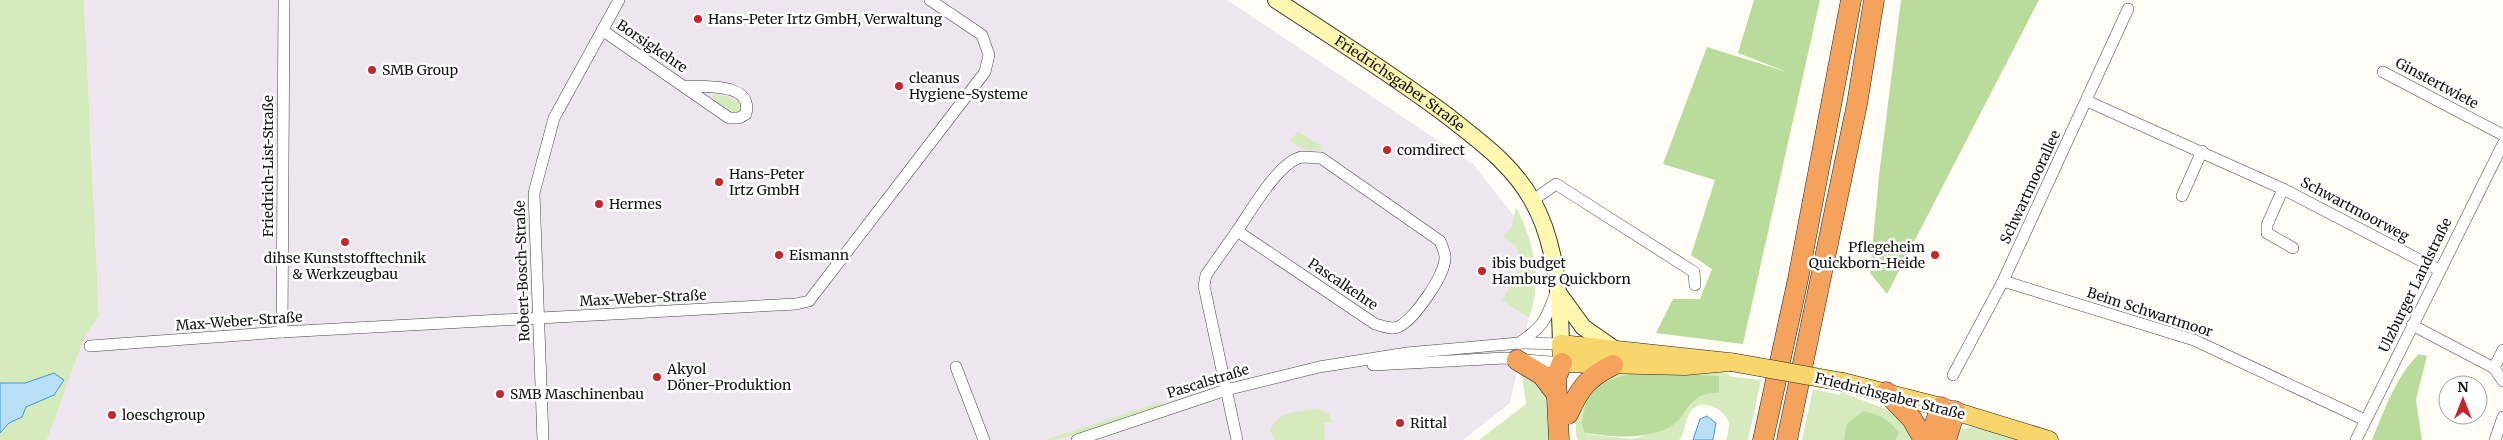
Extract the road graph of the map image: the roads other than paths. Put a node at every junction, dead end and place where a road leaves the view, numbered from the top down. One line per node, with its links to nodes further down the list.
1 (284, 0): 26 (street, Friedrich-List-Straße)
2 (619, 0): 8 (street, Robert-Bosch-Straße)
3 (930, 0): 24 (street, Max-Weber-Straße)
4 (1276, 0): 17 (main road, Friedrichsgaber Straße)
5 (1851, 0): 43 (highway)
6 (1874, 0): 45 (highway)
7 (2128, 9): 11 (street, Schwartmoorallee)
8 (602, 30): 10 (street, Borsigkehre); 24 (street, Robert-Bosch-Straße)
9 (2383, 72): 12 (street, Ginstertwiete)
10 (684, 86): 10 (street, Borsigkehre)
11 (2087, 101): 14 (street, Schwartmoorweg); 21 (street, Schwartmoorallee)
12 (2503, 136)
13 (2503, 144): 20 (street, Ulzburger Landstraße)
14 (2202, 151): 15 (street, Schwartmoorweg); 16 (street)
15 (2283, 189): 19 (street, Schwartmoorweg); 20 (street, Schwartmoorweg)
16 (2182, 196)
17 (1532, 201): 22 (street); 23 (main road, Friedrichsgaber Straße)
18 (1237, 231): 18 (street, Pascalkehre); 37 (street)
19 (2293, 248)
20 (2439, 270): 25 (street, Ulzburger Landstraße)
21 (2003, 281): 35 (street, Schwartmoorallee); 44 (street, Beim Schwartmoor)
22 (1695, 285)
23 (1556, 292): 29 (street, Friedrichsgaber Straße); 30 (main road, Friedrichsgaber Straße); 31 (main road)
24 (539, 319): 26 (street, Max-Weber-Straße); 46 (street, Robert-Bosch-Straße)
25 (2412, 324): 34 (street); 44 (street, Ulzburger Landstraße)
26 (282, 332): 27 (street, Max-Weber-Straße)
27 (90, 346)
28 (2503, 350): 34 (street)
29 (1518, 351): 30 (street, Pascalstraße); 30 (street, Pascalstraße); 32 (street, Pascalstraße); 32 (street, Pascalstraße); 38 (highway)
30 (1561, 353): 31 (main road, Friedrichsgaber Straße); 38 (highway); 41 (highway)
31 (1613, 356): 39 (main road, Friedrichsgaber Straße, bridge); 41 (highway)
32 (1352, 362): 37 (street, Pascalstraße)
33 (956, 367): 47 (street)
34 (2494, 368): 36 (street)
35 (1954, 375)
36 (2503, 381)
37 (1226, 390): 48 (street, Pascalstraße); 49 (street)
38 (1556, 392): 50 (highway)
39 (1886, 392): 40 (main road, Friedrichsgaber Straße); 54 (highway)
40 (1948, 409): 55 (highway); 56 (highway); 57 (main road, Friedrichsgaber Straße)
41 (1568, 414): 51 (highway)
42 (2503, 417): 59 (street)
43 (1768, 419): 52 (highway); 53 (highway)
44 (2365, 420): 58 (street, Ulzburger Landstraße)
45 (1787, 439)
46 (544, 440)
47 (984, 440)
48 (1077, 440)
49 (1237, 440)
50 (1559, 440)
51 (1568, 440)
52 (1759, 440)
53 (1763, 440)
54 (1924, 440)
55 (1929, 440)
56 (1946, 440)
57 (2049, 440)
58 (2356, 440)
59 (2495, 440)

